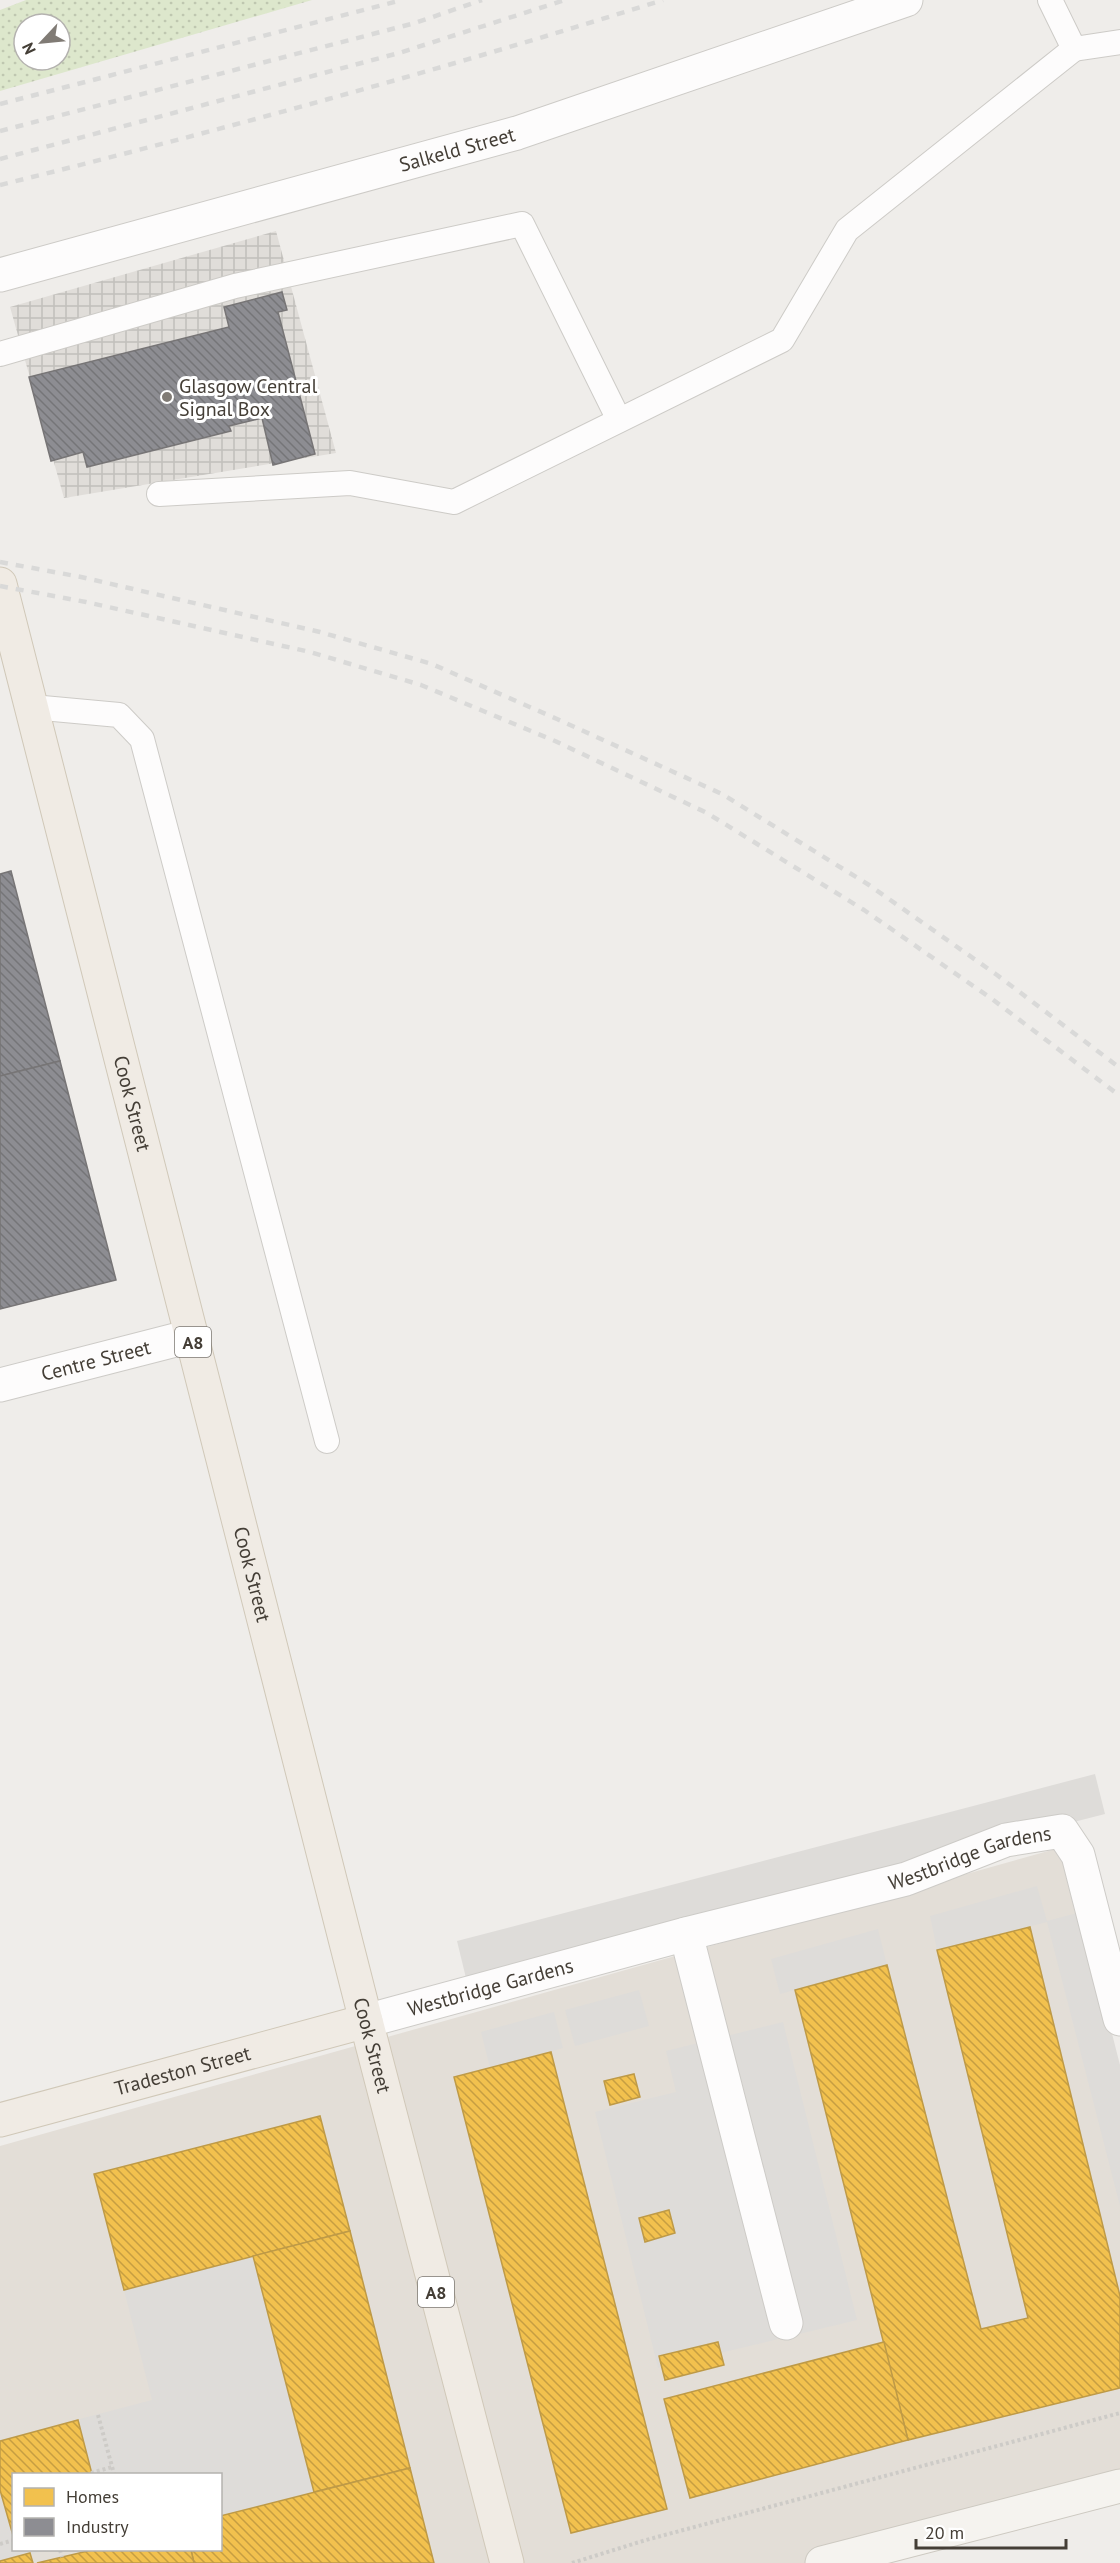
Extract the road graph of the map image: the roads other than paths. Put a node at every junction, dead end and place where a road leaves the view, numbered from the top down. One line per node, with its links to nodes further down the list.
1 (906, 0): 5 (street, Salkeld Street)
2 (1050, 0): 4 (lane)
3 (1120, 42): 4 (lane)
4 (1074, 49): 7 (lane)
5 (0, 275)
6 (0, 354): 7 (lane)
7 (619, 420): 8 (lane)
8 (159, 494)
9 (0, 584): 10 (main road, Cook Street / A8)
10 (10, 664): 11 (main road, Cook Street / A8)
11 (32, 707): 12 (main road, Cook Street / A8); 14 (lane)
12 (191, 1336): 13 (street, Centre Street); 17 (main road, Cook Street / A8)
13 (0, 1385)
14 (327, 1441)
15 (686, 1934): 16 (street, Westbridge Gardens); 17 (street, Westbridge Gardens); 19 (street)
16 (1120, 2019)
17 (366, 2021): 18 (main road, Tradeston Street); 21 (main road, Cook Street / A8)
18 (0, 2120)
19 (786, 2323)
20 (1120, 2486): 22 (street)
21 (507, 2563)
22 (824, 2563)

